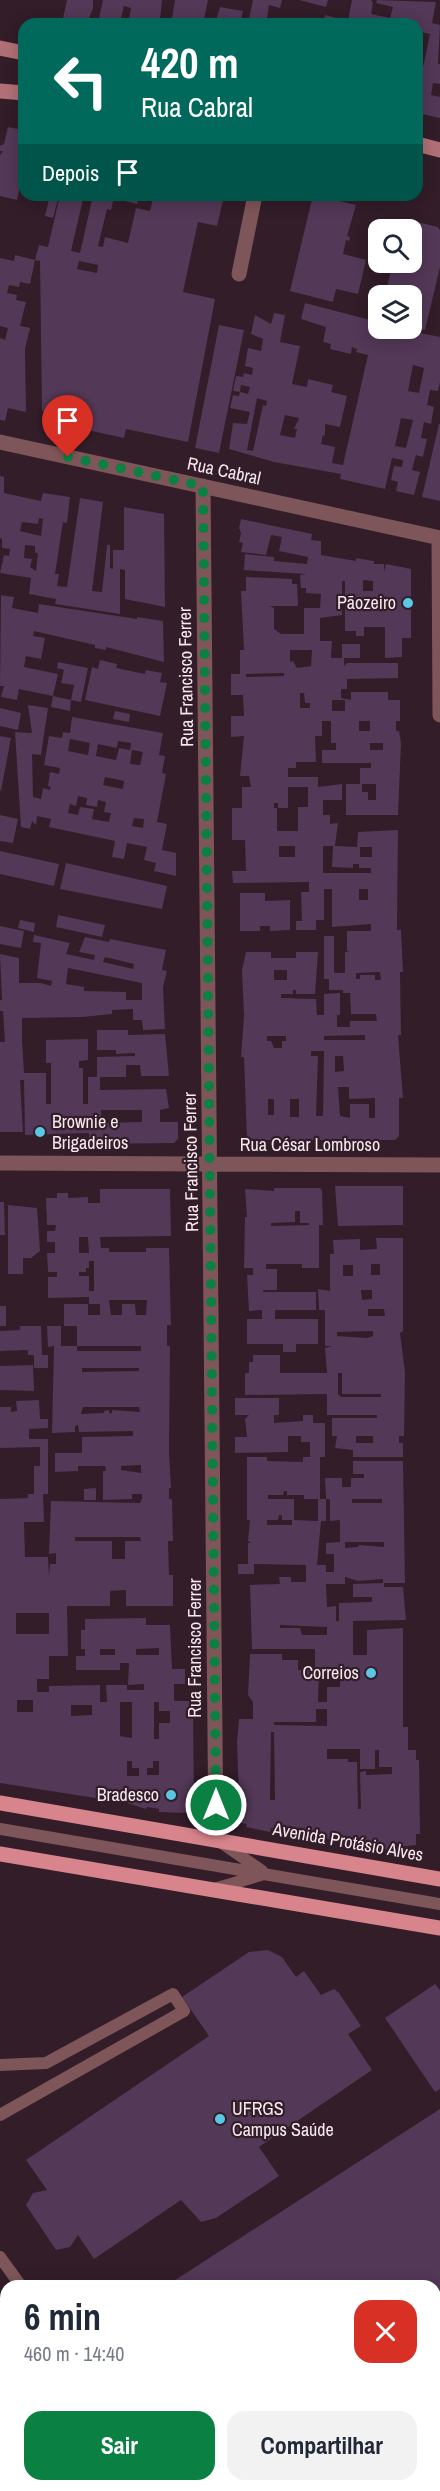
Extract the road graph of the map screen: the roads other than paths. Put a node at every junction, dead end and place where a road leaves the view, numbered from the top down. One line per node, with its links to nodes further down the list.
1 (0, 48): 2 (main road)
2 (18, 52)
3 (0, 91): 4 (main road)
4 (18, 92)
5 (423, 146): 6 (main road)
6 (440, 150)
7 (254, 201): 8 (street)
8 (239, 274)
9 (0, 442): 10 (street, Rua Cabral)
10 (203, 486): 11 (street, Rua Cabral); 14 (street, Rua Francisco Ferrer)
11 (440, 538): 12 (street)
12 (440, 715)
13 (0, 1163): 14 (street, Rua César Lombroso)
14 (211, 1164): 15 (street, Rua César Lombroso); 18 (street, Rua Francisco Ferrer)
15 (440, 1165)
16 (0, 1803): 18 (main road, Avenida Protásio Alves)
17 (0, 1829): 20 (lane)
18 (216, 1839): 20 (lane); 21 (main road, Avenida Protásio Alves)
19 (0, 1854): 22 (main road)
20 (265, 1873): 22 (lane); 23 (lane)
21 (440, 1879)
22 (211, 1890): 24 (main road)
23 (440, 1904)
24 (440, 1928)
25 (0, 2065): 26 (lane)
26 (0, 2115)
27 (0, 2257): 28 (lane)
28 (17, 2280)

